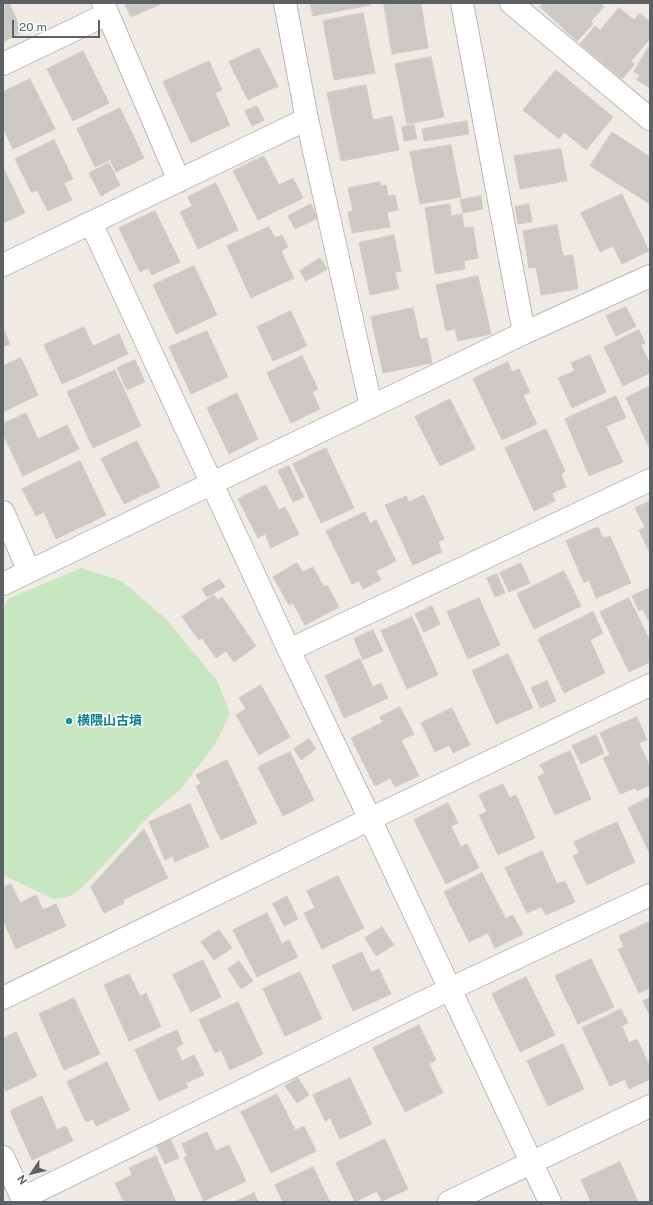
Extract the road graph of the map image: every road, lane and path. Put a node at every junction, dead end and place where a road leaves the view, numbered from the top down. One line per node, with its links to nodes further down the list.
1 (284, 3): 6 (street)
2 (462, 3): 12 (street)
3 (511, 3): 7 (street)
4 (105, 8): 5 (street); 8 (street)
5 (3, 64)
6 (307, 119): 8 (street); 13 (street)
7 (650, 119)
8 (179, 180): 9 (street)
9 (91, 223): 10 (street); 15 (street)
10 (3, 265)
11 (650, 276): 12 (street)
12 (524, 333): 13 (street)
13 (371, 406): 15 (street)
14 (650, 480): 19 (street)
15 (212, 483): 17 (street); 19 (street)
16 (3, 512): 17 (street)
17 (29, 571): 18 (street)
18 (3, 584)
19 (289, 650): 21 (street)
20 (650, 685): 21 (street)
21 (370, 819): 23 (street); 24 (street)
22 (650, 895): 23 (street)
23 (450, 989): 27 (street); 28 (street)
24 (3, 998)
25 (650, 1106): 27 (street)
26 (3, 1157): 28 (street)
27 (531, 1163): 29 (street); 30 (street)
28 (24, 1200)
29 (450, 1202)
30 (550, 1202)

